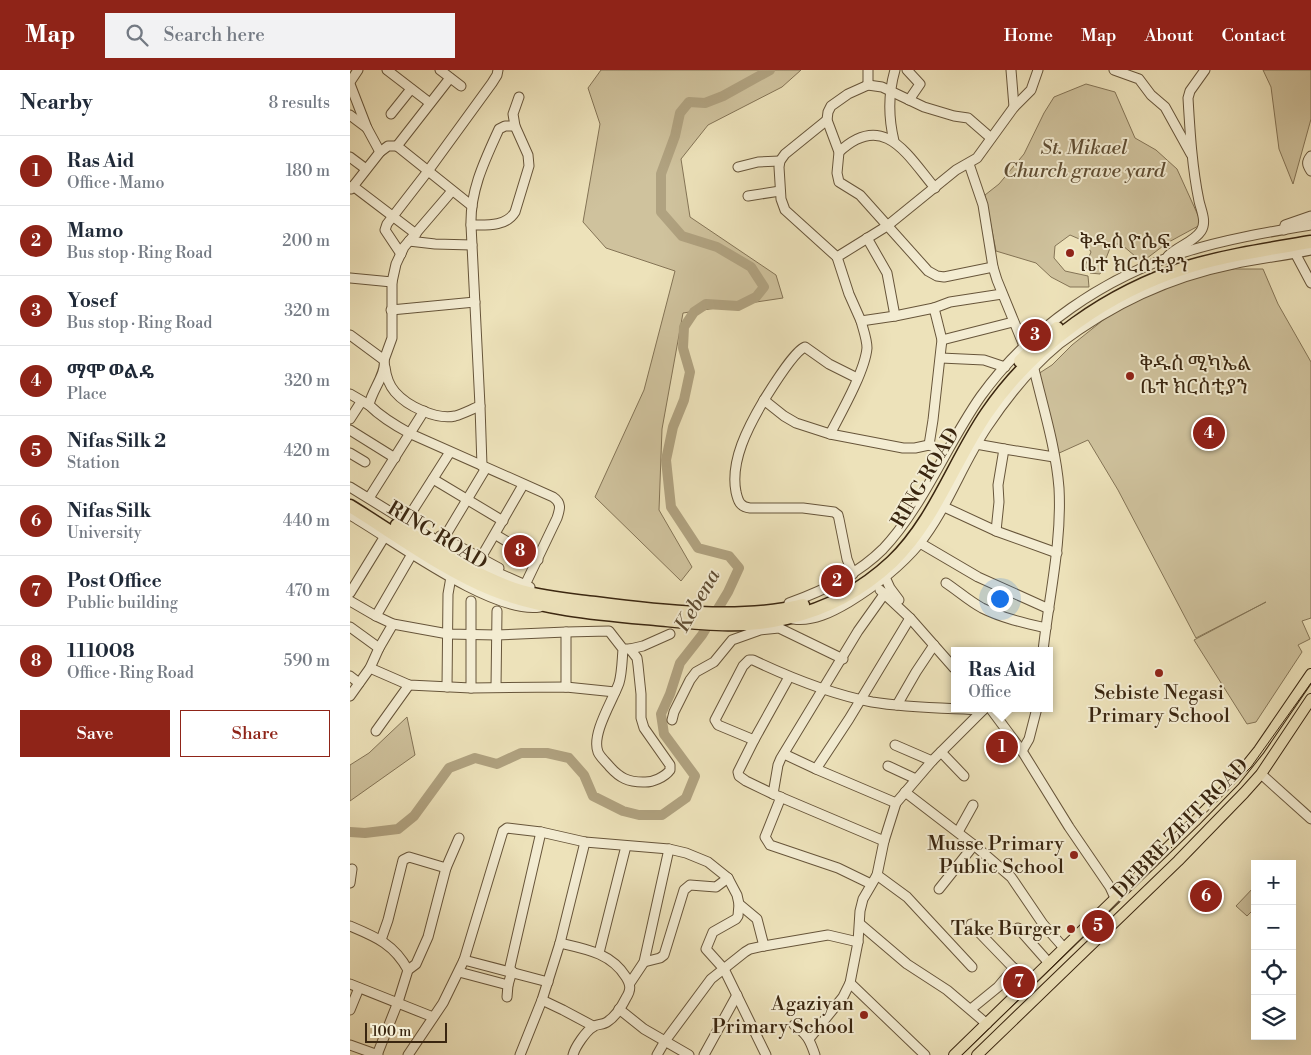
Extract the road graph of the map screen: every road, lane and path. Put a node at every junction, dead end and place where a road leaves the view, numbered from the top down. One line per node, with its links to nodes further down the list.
1 (358, 70): 13 (street)
2 (387, 70): 16 (street)
3 (440, 70): 12 (street)
4 (498, 70): 39 (street)
5 (868, 70): 14 (street)
6 (895, 70): 17 (street)
7 (907, 70): 19 (street)
8 (1011, 70): 21 (street)
9 (1038, 70): 21 (street)
10 (1114, 70): 34 (street)
11 (1205, 70): 34 (street)
12 (450, 78): 15 (street); 20 (street)
13 (350, 83): 26 (street)
14 (868, 85): 17 (street); 24 (street)
15 (461, 86)
16 (411, 89): 20 (street); 22 (street)
17 (890, 91): 19 (street); 28 (street)
18 (518, 97): 25 (street)
19 (910, 100): 27 (street)
20 (430, 103): 29 (street)
21 (1014, 107): 27 (street)
22 (391, 114)
23 (350, 116): 26 (street)
24 (827, 120): 31 (street); 35 (street)
25 (515, 126): 46 (street); 49 (street)
26 (367, 128): 30 (street)
27 (991, 138): 36 (street)
28 (894, 141): 31 (street); 42 (street)
29 (397, 146): 30 (street); 39 (street)
30 (380, 152): 38 (street)
31 (839, 152): 51 (street)
32 (1311, 156): 40 (street)
33 (350, 157): 38 (street)
34 (1193, 157): 63 (street)
35 (780, 161): 37 (street); 44 (street)
36 (969, 164): 42 (street); 64 (street)
37 (738, 167)
38 (366, 170): 41 (street)
39 (428, 171): 43 (street); 47 (street)
40 (1311, 171)
41 (352, 188): 47 (street)
42 (935, 188): 51 (street)
43 (452, 191): 46 (street); 53 (street)
44 (780, 191): 45 (street); 62 (street)
45 (748, 196)
46 (472, 206): 49 (street)
47 (393, 216): 53 (street); 61 (street)
48 (1311, 216): 52 (street)
49 (471, 225): 58 (street)
50 (1311, 225): 52 (street)
51 (887, 226): 55 (street); 64 (street)
52 (1284, 230): 63 (street)
53 (416, 234): 56 (street)
54 (1311, 234): 133 (highway, RING ROAD)
55 (867, 238): 62 (street); 72 (street)
56 (409, 241): 58 (street); 61 (street)
57 (1311, 242): 137 (highway, RING ROAD)
58 (472, 245): 69 (street)
59 (1311, 250): 60 (street)
60 (1295, 253): 67 (street); 81 (street)
61 (401, 254): 66 (street)
62 (837, 257): 73 (street)
63 (1165, 259): 77 (street)
64 (993, 267): 68 (street)
65 (350, 278): 66 (street)
66 (392, 282): 71 (street)
67 (1311, 283)
68 (1002, 294): 70 (street); 74 (street)
69 (475, 302): 71 (street); 86 (street)
70 (934, 308): 72 (street); 76 (street)
71 (391, 310): 79 (street)
72 (895, 316): 73 (street)
73 (861, 321): 82 (street)
74 (1013, 322): 76 (street); 77 (street)
75 (350, 335): 79 (street)
76 (942, 340): 78 (street)
77 (1024, 346): 80 (street)
78 (941, 358): 80 (street); 93 (street)
79 (384, 363): 85 (street); 87 (street)
80 (1005, 366): 96 (street)
81 (1034, 368): 92 (street); 98 (street)
82 (857, 378): 84 (street); 91 (street)
83 (350, 394): 85 (street)
84 (764, 400): 91 (street); 121 (street)
85 (365, 403): 88 (street); 90 (street)
86 (480, 406): 87 (street); 101 (street)
87 (424, 411): 90 (street)
88 (350, 419)
89 (350, 430): 99 (street)
90 (411, 434): 95 (street); 99 (street)
91 (830, 434): 93 (street)
92 (976, 444): 94 (street); 108 (street)
93 (929, 446): 96 (street)
94 (1004, 449): 98 (street); 112 (street)
95 (450, 452): 101 (street); 102 (street)
96 (946, 452): 121 (street)
97 (350, 453): 100 (street)
98 (1054, 457): 117 (street)
99 (395, 458): 106 (street)
100 (365, 462)
101 (484, 467): 103 (street); 107 (street)
102 (433, 479): 107 (street); 110 (street)
103 (523, 485): 111 (street); 119 (street)
104 (350, 487): 106 (street)
105 (350, 496): 131 (highway, RING ROAD)
106 (370, 497): 110 (street)
107 (468, 500): 111 (street); 115 (street)
108 (942, 506): 112 (street); 116 (street)
109 (351, 515): 114 (street); 131 (highway, RING ROAD)
110 (408, 519): 115 (street)
111 (503, 521): 113 (street)
112 (996, 531): 117 (street)
113 (496, 535): 119 (street); 120 (street)
114 (385, 536): 118 (street); 127 (street)
115 (443, 541): 120 (street)
116 (920, 543): 122 (street); 132 (street)
117 (1057, 553): 132 (street)
118 (412, 554): 123 (street); 135 (street)
119 (538, 560): 125 (street)
120 (480, 561): 125 (street)
121 (853, 574): 133 (street)
122 (886, 577): 126 (street); 151 (street)
123 (450, 578): 131 (street); 143 (street)
124 (946, 583): 141 (street)
125 (525, 585): 131 (street)
126 (873, 588): 128 (street); 137 (street)
127 (350, 593)
128 (885, 593): 138 (street); 152 (street)
129 (350, 601): 135 (street)
130 (471, 601): 146 (street)
131 (545, 601): 136 (highway, RING ROAD)
132 (1049, 609): 141 (street)
133 (776, 610): 136 (highway, RING ROAD)
134 (496, 611): 145 (street)
135 (376, 616): 139 (street)
136 (756, 617): 137 (highway, RING ROAD)
137 (788, 618)
138 (910, 618): 147 (street); 167 (street)
139 (393, 624): 143 (street); 149 (street)
140 (350, 627): 149 (street)
141 (1046, 628): 148 (street)
142 (566, 632): 145 (street); 150 (street); 162 (street)
143 (448, 634): 146 (street); 160 (street)
144 (670, 634): 150 (street)
145 (496, 635): 146 (street); 161 (street)
146 (472, 636): 163 (street)
147 (934, 645): 153 (street); 169 (street)
148 (1044, 647)
149 (379, 648): 154 (street)
150 (626, 649): 165 (street); 165 (street)
151 (951, 658)
152 (843, 659): 164 (street); 175 (street)
153 (951, 665)
154 (370, 668): 158 (street); 159 (street)
155 (1311, 674): 209 (main road, DEBRE ZEIT ROAD)
156 (350, 676): 158 (street)
157 (789, 677): 164 (street); 177 (street); 177 (street)
158 (359, 683): 166 (street)
159 (409, 685): 160 (street); 176 (street)
160 (447, 687): 163 (street)
161 (496, 687): 162 (street); 163 (street)
162 (566, 687): 165 (street)
163 (470, 688)
164 (824, 690): 167 (street); 181 (street)
165 (615, 692)
166 (350, 696)
167 (860, 699): 169 (street); 184 (street)
168 (1311, 699): 185 (main road, DEBRE ZEIT ROAD)
169 (897, 705): 170 (street)
170 (951, 707)
171 (983, 712): 180 (street)
172 (989, 712): 179 (street)
173 (999, 712): 179 (street)
174 (1037, 712): 179 (street)
175 (672, 720)
176 (376, 731)
177 (754, 740): 189 (street)
178 (895, 745): 182 (street)
179 (1023, 749): 193 (street)
180 (941, 752): 182 (street); 186 (street)
181 (784, 754): 184 (street); 189 (street)
182 (932, 761): 187 (street)
183 (888, 766): 187 (street)
184 (816, 769): 190 (street)
185 (1261, 774): 192 (street); 262 (main road, DEBRE ZEIT ROAD)
186 (964, 776)
187 (916, 779): 188 (street)
188 (905, 792): 190 (street); 195 (street)
189 (777, 795): 197 (street); 207 (street)
190 (896, 803): 197 (street)
191 (973, 804): 195 (street)
192 (1311, 819)
193 (1072, 826): 209 (street); 210 (street)
194 (541, 832): 198 (street); 222 (street); 229 (street)
195 (958, 832): 199 (street)
196 (459, 838): 202 (street)
197 (884, 841): 204 (street)
198 (585, 842): 200 (street); 218 (street)
199 (974, 845): 208 (street); 220 (street)
200 (626, 846): 201 (street); 221 (street)
201 (669, 849): 205 (street); 223 (street)
202 (446, 868): 216 (street); 228 (street)
203 (352, 869): 206 (street)
204 (877, 874): 207 (street); 225 (street)
205 (728, 878): 211 (street); 223 (street)
206 (350, 883)
207 (871, 884): 212 (street)
208 (939, 889)
209 (1124, 889): 210 (main road, DEBRE ZEIT ROAD)
210 (1115, 898): 220 (main road, DEBRE ZEIT ROAD)
211 (739, 904): 219 (street); 227 (street)
212 (860, 924): 217 (street); 242 (street)
213 (971, 924): 226 (street)
214 (350, 926): 216 (street)
215 (1018, 928): 224 (street)
216 (381, 940): 228 (street)
217 (858, 942): 219 (street); 232 (street)
218 (560, 943): 221 (street); 231 (street)
219 (764, 946): 227 (street)
220 (1064, 948): 224 (main road, DEBRE ZEIT ROAD)
221 (599, 953): 233 (street)
222 (464, 960): 229 (street); 230 (street)
223 (644, 962): 233 (street)
224 (1049, 963): 234 (main road, DEBRE ZEIT ROAD)
225 (972, 966)
226 (1014, 968): 234 (street); 242 (street)
227 (724, 969): 237 (street); 249 (street)
228 (408, 970): 240 (street)
229 (510, 971): 231 (street); 236 (street)
230 (459, 972): 236 (street); 244 (street)
231 (548, 982): 239 (street)
232 (850, 982): 248 (street); 260 (street)
233 (630, 983): 241 (street)
234 (1028, 983): 245 (main road, DEBRE ZEIT ROAD)
235 (354, 986): 240 (street); 243 (street)
236 (508, 986): 238 (street)
237 (737, 995): 257 (street); 258 (street)
238 (506, 997)
239 (542, 1000): 247 (street); 253 (street)
240 (398, 1002): 244 (street); 251 (street)
241 (619, 1009): 247 (street); 249 (street)
242 (971, 1009): 245 (street)
243 (350, 1010)
244 (433, 1017): 252 (street)
245 (987, 1024): 261 (main road, DEBRE ZEIT ROAD)
246 (794, 1025): 248 (street)
247 (593, 1026): 254 (street)
248 (809, 1039): 259 (street)
249 (665, 1040): 255 (street); 256 (street)
250 (350, 1045): 251 (street)
251 (377, 1055)
252 (408, 1055)
253 (520, 1055)
254 (573, 1055)
255 (657, 1055)
256 (690, 1055)
257 (704, 1055)
258 (766, 1055)
259 (815, 1055)
260 (925, 1055)
261 (954, 1055)
262 (977, 1055)

